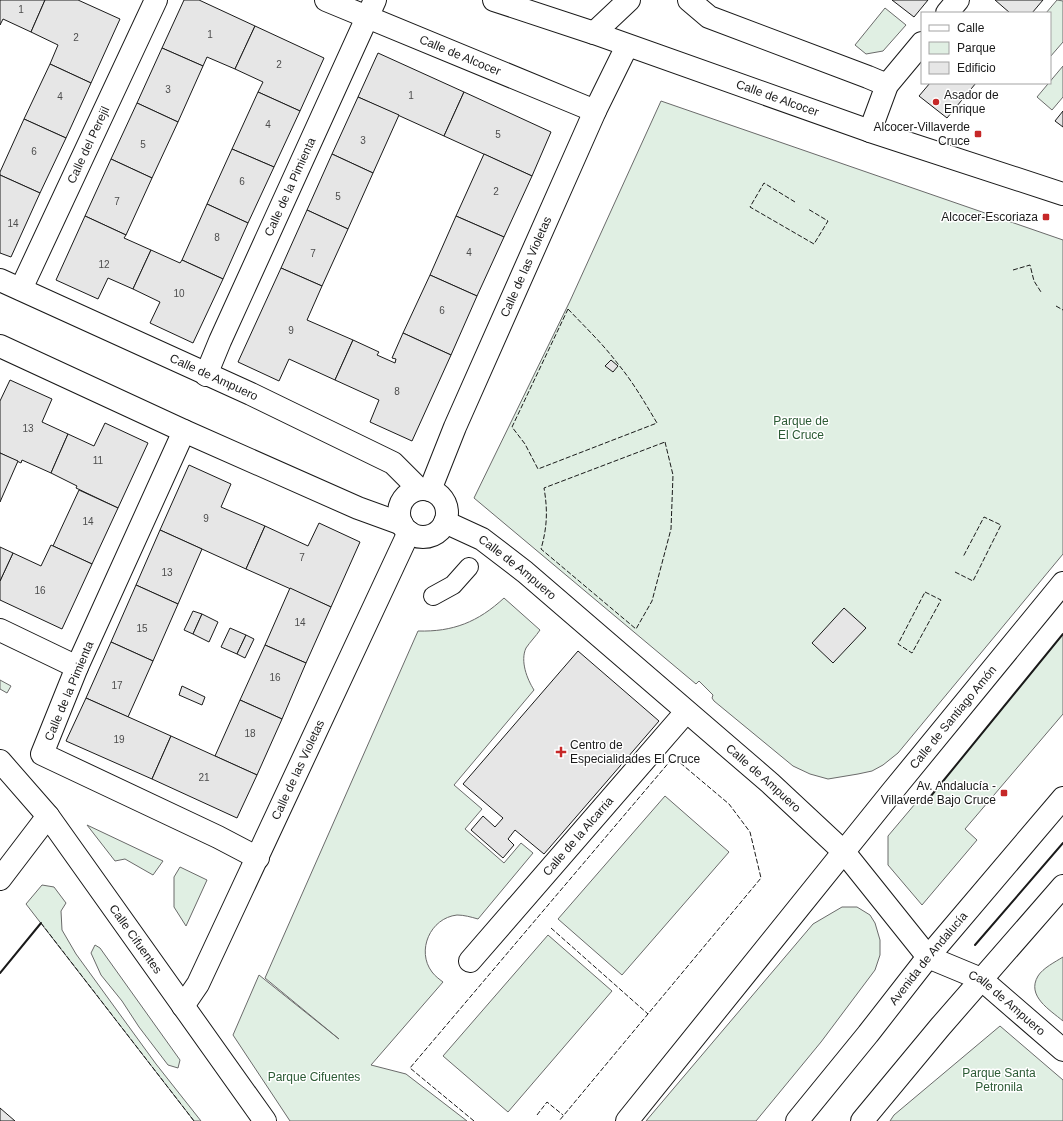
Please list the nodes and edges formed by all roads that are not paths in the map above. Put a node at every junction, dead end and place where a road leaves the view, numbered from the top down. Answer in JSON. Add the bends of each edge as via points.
{"nodes":[{"id":1,"x":156,"y":0,"type":"edge"},
{"id":2,"x":326,"y":0,"type":"edge"},
{"id":3,"x":494,"y":0,"type":"edge"},
{"id":4,"x":629,"y":0,"type":"edge"},
{"id":5,"x":689,"y":0,"type":"edge"},
{"id":6,"x":958,"y":0,"type":"edge"},
{"id":7,"x":371,"y":8,"type":"edge"},
{"id":8,"x":948,"y":12,"type":"edge"},
{"id":9,"x":594,"y":33,"type":"junction"},
{"id":10,"x":921,"y":44,"type":"edge"},
{"id":11,"x":628,"y":46,"type":"junction"},
{"id":12,"x":887,"y":85,"type":"junction"},
{"id":13,"x":595,"y":111,"type":"junction"},
{"id":14,"x":870,"y":131,"type":"junction"},
{"id":15,"x":1063,"y":194,"type":"edge"},
{"id":16,"x":0,"y":280,"type":"edge"},
{"id":17,"x":21,"y":289,"type":"junction"},
{"id":18,"x":0,"y":346,"type":"edge"},
{"id":19,"x":206,"y":375,"type":"junction"},
{"id":20,"x":184,"y":431,"type":"junction"},
{"id":21,"x":424,"y":489,"type":"junction"},
{"id":22,"x":445,"y":522,"type":"junction"},
{"id":23,"x":406,"y":528,"type":"junction"},
{"id":24,"x":469,"y":567,"type":"dead end"},
{"id":25,"x":1063,"y":583,"type":"edge"},
{"id":26,"x":433,"y":596,"type":"dead end"},
{"id":27,"x":0,"y":630,"type":"edge"},
{"id":28,"x":77,"y":667,"type":"junction"},
{"id":29,"x":686,"y":712,"type":"junction"},
{"id":30,"x":0,"y":761,"type":"edge"},
{"id":31,"x":1063,"y":798,"type":"edge"},
{"id":32,"x":48,"y":816,"type":"junction"},
{"id":33,"x":844,"y":852,"type":"junction"},
{"id":34,"x":258,"y":858,"type":"junction"},
{"id":35,"x":0,"y":879,"type":"edge"},
{"id":36,"x":1063,"y":886,"type":"edge"},
{"id":37,"x":928,"y":957,"type":"junction"},
{"id":38,"x":470,"y":961,"type":"dead end"},
{"id":39,"x":981,"y":979,"type":"junction"},
{"id":40,"x":183,"y":1006,"type":"junction"},
{"id":41,"x":1063,"y":1050,"type":"edge"},
{"id":42,"x":265,"y":1121,"type":"edge"},
{"id":43,"x":627,"y":1121,"type":"edge"},
{"id":44,"x":797,"y":1121,"type":"edge"},
{"id":45,"x":862,"y":1121,"type":"edge"}],
"edges":[{"from":1,"to":17,"type":"street","name":"Calle del Perejil"},
{"from":2,"to":7,"type":"street","name":"Calle de Alcocer"},
{"from":3,"to":9,"type":"street","name":"Calle de Alcocer"},
{"from":4,"to":9,"type":"street"},
{"from":5,"to":12,"type":"street","via":[[708,17]]},
{"from":6,"to":8,"type":"street"},
{"from":7,"to":13,"type":"street","name":"Calle de Alcocer"},
{"from":7,"to":19,"type":"street","name":"Calle de la Pimienta"},
{"from":9,"to":11,"type":"street","name":"Calle de Alcocer"},
{"from":10,"to":12,"type":"street"},
{"from":11,"to":13,"type":"street","name":"Calle de las Violetas"},
{"from":11,"to":14,"type":"street","name":"Calle de Alcocer"},
{"from":12,"to":14,"type":"street"},
{"from":13,"to":21,"type":"street","name":"Calle de las Violetas","via":[[455,428]]},
{"from":14,"to":15,"type":"street","name":"Calle de Alcocer"},
{"from":16,"to":17,"type":"street","name":"Calle de Ampuero"},
{"from":17,"to":19,"type":"street","name":"Calle de Ampuero"},
{"from":18,"to":20,"type":"street"},
{"from":19,"to":21,"type":"street","name":"Calle de Ampuero","via":[[393,463]]},
{"from":20,"to":23,"type":"street"},
{"from":20,"to":28,"type":"street","name":"Calle de la Pimienta"},
{"from":21,"to":22,"type":"street","via":[[437,493],[443,499],[447,514]]},
{"from":21,"to":23,"type":"street","via":[[412,491],[402,502],[400,516]]},
{"from":22,"to":23,"type":"street","via":[[442,528],[430,536],[416,535]]},
{"from":22,"to":29,"type":"street","name":"Calle de Ampuero","via":[[482,540],[525,572]]},
{"from":23,"to":34,"type":"street","name":"Calle de las Violetas"},
{"from":24,"to":26,"type":"street","via":[[453,585]]},
{"from":25,"to":33,"type":"street","name":"Calle de Santiago Amón"},
{"from":27,"to":28,"type":"street"},
{"from":28,"to":34,"type":"street","name":"Calle de la Pimienta","via":[[42,754]]},
{"from":29,"to":33,"type":"street","name":"Calle de Ampuero","via":[[770,783]]},
{"from":29,"to":38,"type":"street","name":"Calle de la Alcarria"},
{"from":30,"to":32,"type":"street","name":"Calle Cifuentes"},
{"from":31,"to":37,"type":"street","name":"Avenida de Andalucía"},
{"from":32,"to":35,"type":"street"},
{"from":32,"to":40,"type":"street","name":"Calle Cifuentes"},
{"from":33,"to":37,"type":"street","name":"Calle de Ampuero"},
{"from":33,"to":43,"type":"street","name":"Calle de Santiago Amón"},
{"from":34,"to":40,"type":"street","name":"Calle de las Violetas","via":[[198,984]]},
{"from":36,"to":39,"type":"street"},
{"from":37,"to":39,"type":"street","name":"Calle de Ampuero"},
{"from":37,"to":44,"type":"street","name":"Avenida de Andalucía"},
{"from":39,"to":41,"type":"street","name":"Calle de Ampuero"},
{"from":39,"to":45,"type":"street"},
{"from":40,"to":42,"type":"street","name":"Calle Cifuentes"}]}
